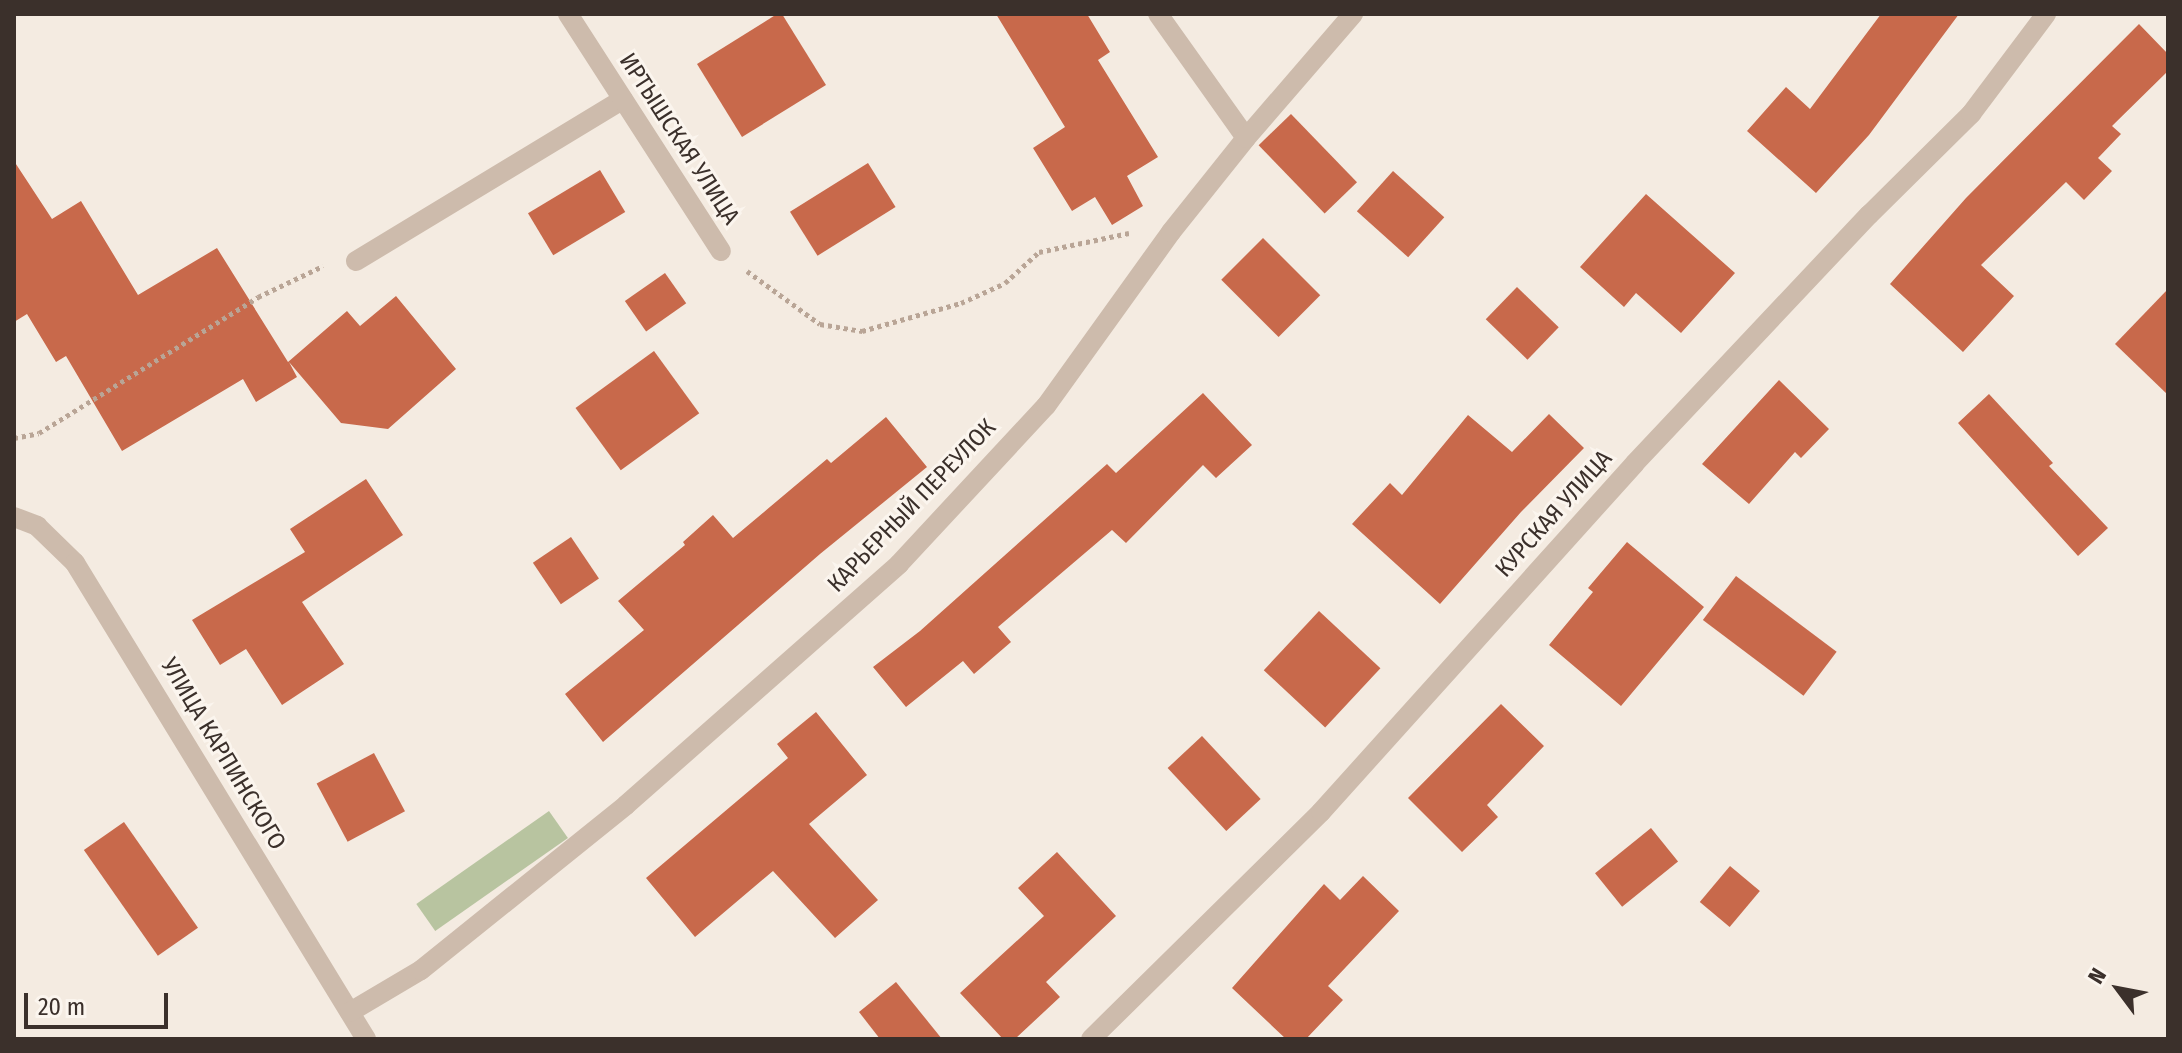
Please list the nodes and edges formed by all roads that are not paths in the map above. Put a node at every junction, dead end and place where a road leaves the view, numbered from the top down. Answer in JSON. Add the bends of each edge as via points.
{"nodes":[{"id":1,"x":568,"y":14,"type":"edge"},
{"id":2,"x":1158,"y":14,"type":"edge"},
{"id":3,"x":1353,"y":14,"type":"edge"},
{"id":4,"x":2046,"y":14,"type":"edge"},
{"id":5,"x":623,"y":99,"type":"junction"},
{"id":6,"x":1246,"y":138,"type":"junction"},
{"id":7,"x":721,"y":251,"type":"road end"},
{"id":8,"x":356,"y":261,"type":"road end"},
{"id":9,"x":14,"y":517,"type":"edge"},
{"id":10,"x":350,"y":1012,"type":"junction"},
{"id":11,"x":366,"y":1039,"type":"edge"},
{"id":12,"x":1091,"y":1039,"type":"edge"}],
"edges":[{"from":1,"to":5,"type":"street","name":"ИРТЫШСКАЯ УЛИЦА"},
{"from":2,"to":6,"type":"street"},
{"from":3,"to":6,"type":"street","name":"КАРЬЕРНЫЙ ПЕРЕУЛОК"},
{"from":4,"to":12,"type":"street","name":"КУРСКАЯ УЛИЦА","via":[[1971,114],[1646,451],[1321,812]]},
{"from":5,"to":7,"type":"street","name":"ИРТЫШСКАЯ УЛИЦА"},
{"from":5,"to":8,"type":"street"},
{"from":6,"to":10,"type":"street","name":"КАРЬЕРНЫЙ ПЕРЕУЛОК","via":[[1046,406],[899,564],[626,805],[421,970]]},
{"from":9,"to":10,"type":"street","name":"УЛИЦА КАРПИНСКОГО","via":[[37,526],[75,563]]},
{"from":10,"to":11,"type":"street","name":"УЛИЦА КАРПИНСКОГО"}]}
